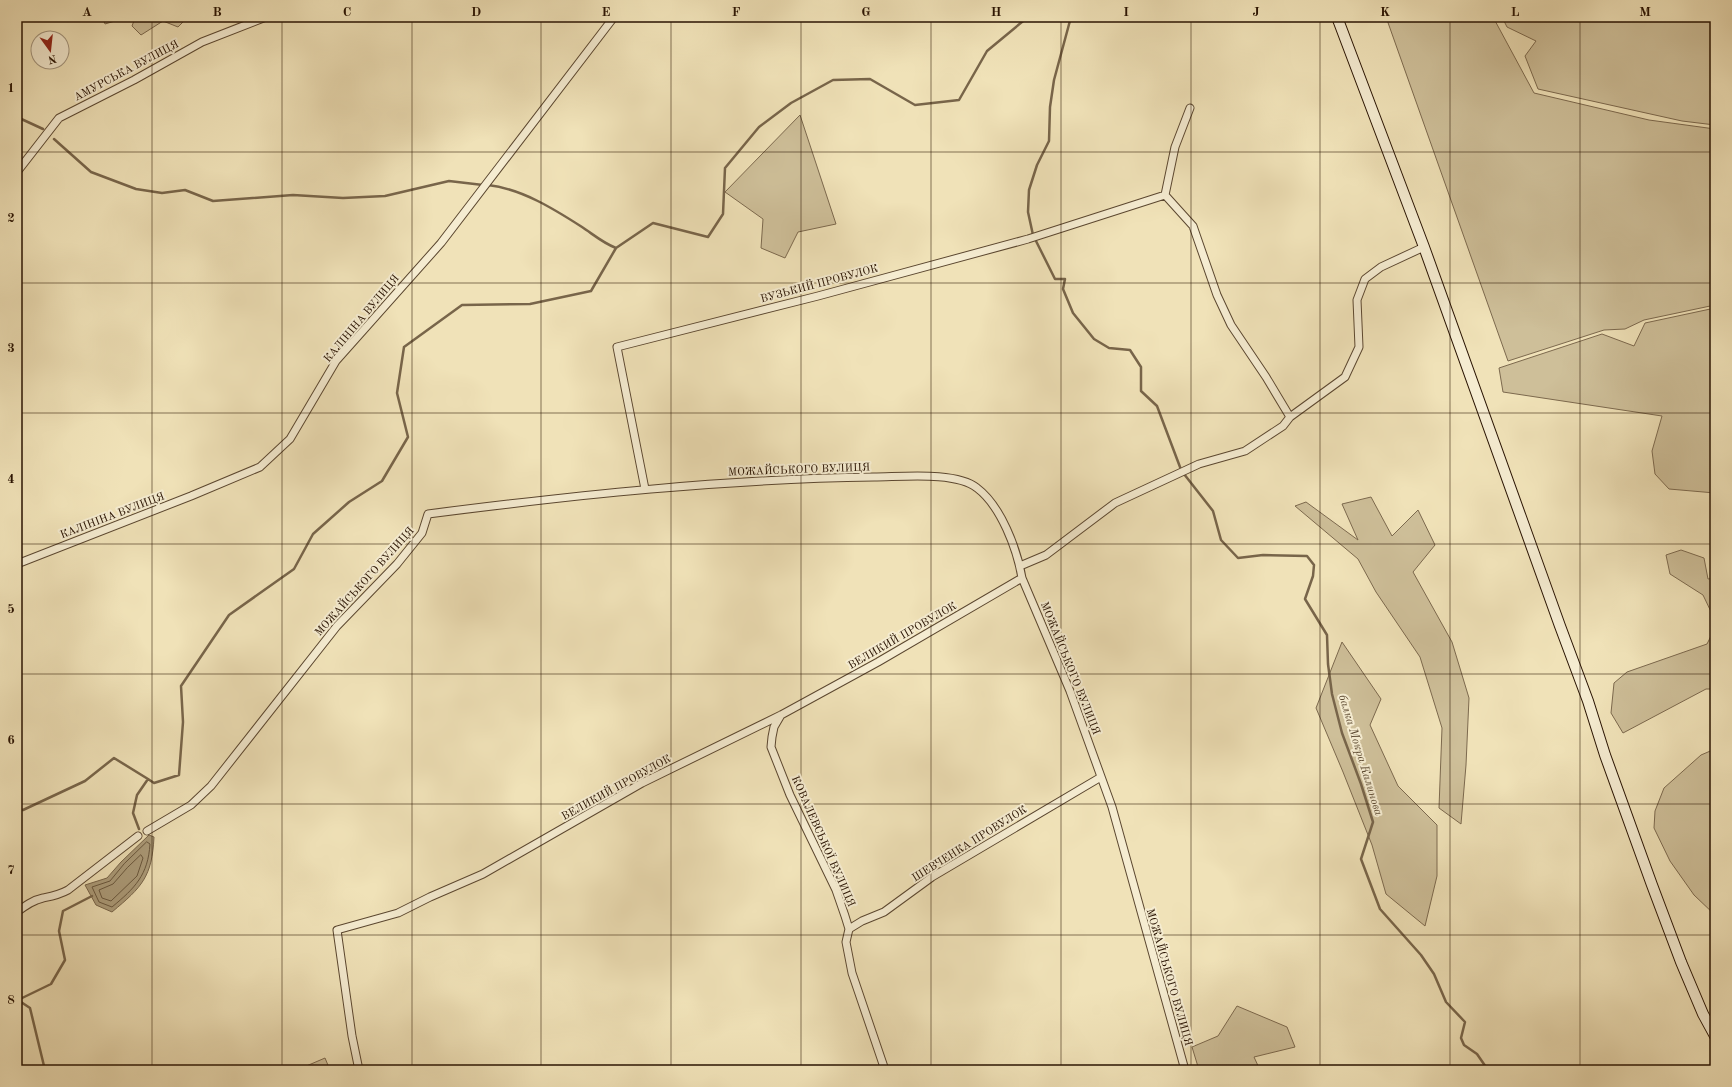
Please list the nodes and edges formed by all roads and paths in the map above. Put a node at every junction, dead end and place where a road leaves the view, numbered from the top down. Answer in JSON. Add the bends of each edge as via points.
{"nodes":[{"id":1,"x":266,"y":17,"type":"edge"},
{"id":2,"x":614,"y":17,"type":"edge"},
{"id":3,"x":1338,"y":17,"type":"edge"},
{"id":4,"x":1190,"y":108,"type":"dead end"},
{"id":5,"x":17,"y":172,"type":"edge"},
{"id":6,"x":1165,"y":195,"type":"junction"},
{"id":7,"x":1424,"y":247,"type":"junction"},
{"id":8,"x":1290,"y":418,"type":"junction"},
{"id":9,"x":645,"y":489,"type":"junction"},
{"id":10,"x":17,"y":564,"type":"edge"},
{"id":11,"x":1020,"y":566,"type":"junction"},
{"id":12,"x":1022,"y":578,"type":"junction"},
{"id":13,"x":781,"y":715,"type":"junction"},
{"id":14,"x":1101,"y":776,"type":"junction"},
{"id":15,"x":147,"y":830,"type":"dead end"},
{"id":16,"x":138,"y":836,"type":"dead end"},
{"id":17,"x":17,"y":912,"type":"edge"},
{"id":18,"x":850,"y":929,"type":"junction"},
{"id":19,"x":1715,"y":1036,"type":"edge"},
{"id":20,"x":358,"y":1070,"type":"edge"},
{"id":21,"x":885,"y":1070,"type":"edge"},
{"id":22,"x":1185,"y":1070,"type":"edge"}],
"edges":[{"from":1,"to":5,"type":"street","name":"АМУРСЬКА ВУЛИЦЯ","via":[[202,42],[59,118]]},
{"from":2,"to":10,"type":"street","name":"КАЛІНІНА ВУЛИЦЯ","via":[[441,243],[336,361],[290,439],[260,467]]},
{"from":3,"to":7,"type":"main road"},
{"from":4,"to":6,"type":"street","via":[[1175,147]]},
{"from":6,"to":8,"type":"street","via":[[1193,226],[1217,295],[1231,325]]},
{"from":6,"to":9,"type":"street","name":"ВУЗЬКИЙ ПРОВУЛОК","via":[[1028,239],[616,347]]},
{"from":7,"to":8,"type":"street","via":[[1381,267],[1365,279],[1357,300],[1359,347],[1345,377]]},
{"from":7,"to":19,"type":"main road","via":[[1650,878],[1681,962]]},
{"from":8,"to":11,"type":"street","via":[[1283,426],[1245,451],[1199,464],[1115,503],[1046,555]]},
{"from":9,"to":11,"type":"street","name":"МОЖАЙСЬКОГО ВУЛИЦЯ","via":[[802,478],[948,477],[976,487],[993,504],[1008,532]]},
{"from":9,"to":15,"type":"street","name":"МОЖАЙСЬКОГО ВУЛИЦЯ","via":[[428,514],[422,533],[397,564],[337,626],[211,786],[191,805]]},
{"from":11,"to":12,"type":"street","name":"МОЖАЙСЬКОГО ВУЛИЦЯ"},
{"from":12,"to":13,"type":"street","name":"ВЕЛИКИЙ ПРОВУЛОК"},
{"from":12,"to":14,"type":"street","name":"МОЖАЙСЬКОГО ВУЛИЦЯ","via":[[1070,690]]},
{"from":13,"to":18,"type":"street","name":"КОВАЛЕВСЬКОЇ ВУЛИЦЯ","via":[[772,737],[776,762],[836,890]]},
{"from":13,"to":20,"type":"street","name":"ВЕЛИКИЙ ПРОВУЛОК","via":[[642,783],[483,874],[398,913],[337,930]]},
{"from":14,"to":18,"type":"street","name":"ШЕВЧЕНКА ПРОВУЛОК","via":[[932,877],[884,912]]},
{"from":14,"to":22,"type":"street","name":"МОЖАЙСЬКОГО ВУЛИЦЯ","via":[[1112,807]]},
{"from":16,"to":17,"type":"street","via":[[68,890],[58,896],[42,898],[28,904]]},
{"from":18,"to":21,"type":"street","name":"КОВАЛЕВСЬКОЇ ВУЛИЦЯ","via":[[846,942],[852,973]]}]}
